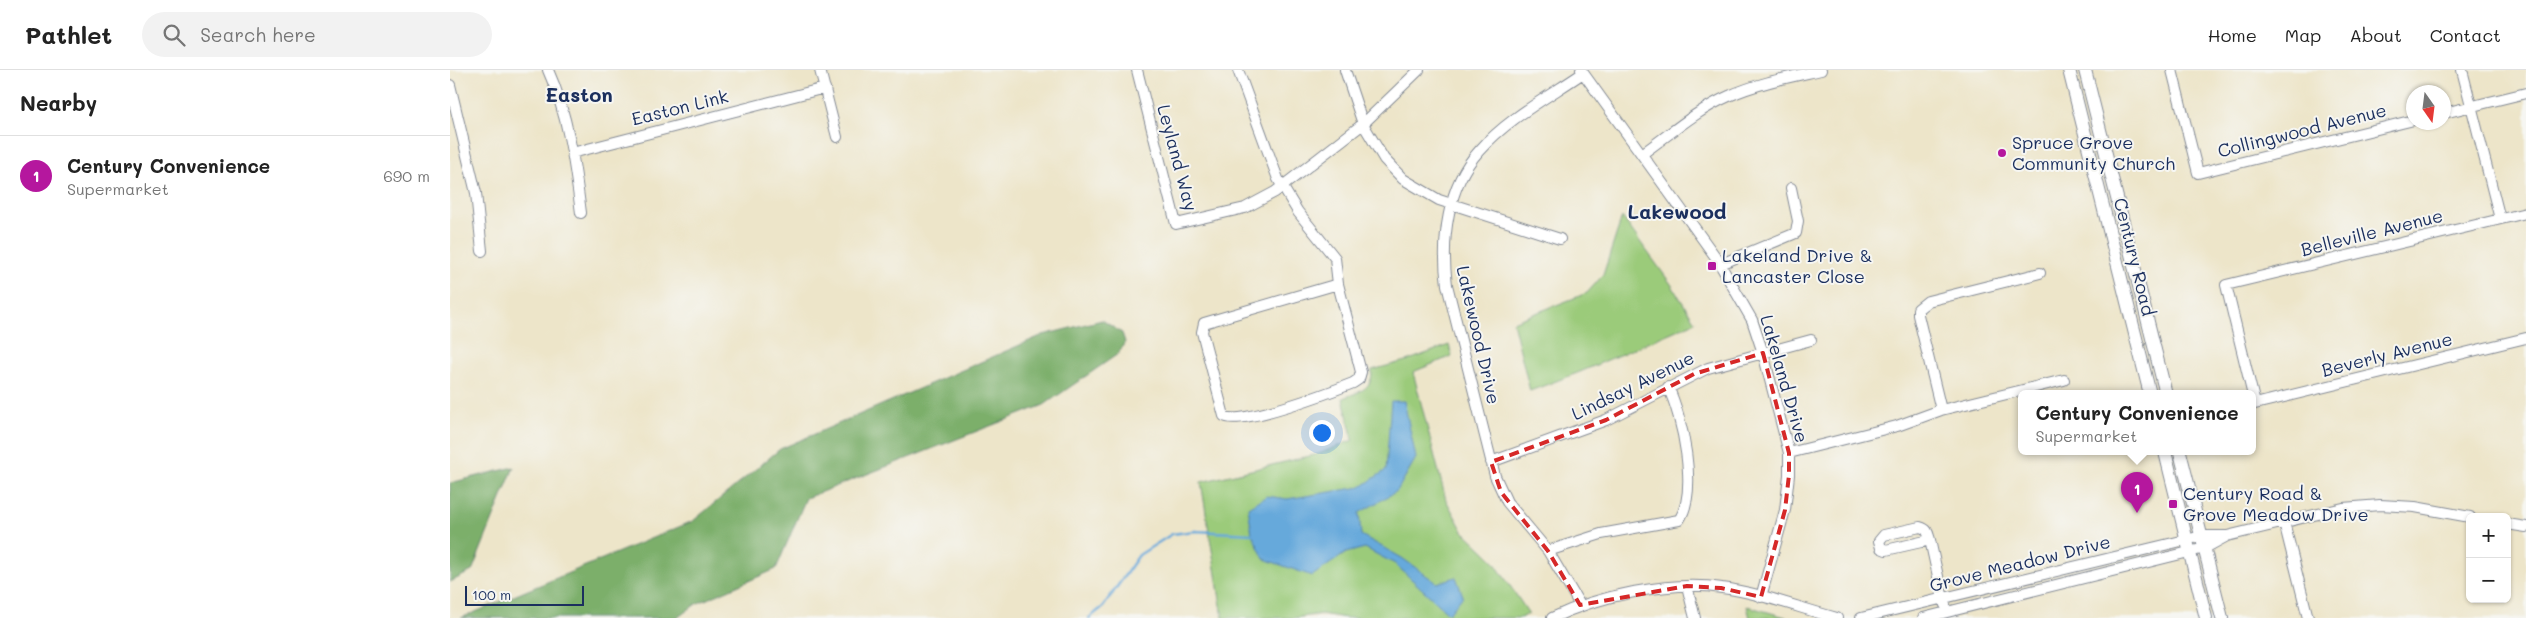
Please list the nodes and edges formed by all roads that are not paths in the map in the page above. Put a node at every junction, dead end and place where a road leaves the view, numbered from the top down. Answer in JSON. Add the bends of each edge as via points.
{"nodes":[{"id":1,"x":548,"y":70,"type":"edge"},
{"id":2,"x":556,"y":70,"type":"edge"},
{"id":3,"x":820,"y":70,"type":"edge"},
{"id":4,"x":1137,"y":70,"type":"edge"},
{"id":5,"x":1238,"y":70,"type":"edge"},
{"id":6,"x":1345,"y":70,"type":"edge"},
{"id":7,"x":1418,"y":70,"type":"edge"},
{"id":8,"x":1821,"y":70,"type":"edge"},
{"id":9,"x":2069,"y":70,"type":"edge"},
{"id":10,"x":2085,"y":70,"type":"edge"},
{"id":11,"x":2172,"y":70,"type":"edge"},
{"id":12,"x":2462,"y":70,"type":"edge"},
{"id":13,"x":1582,"y":71,"type":"edge"},
{"id":14,"x":450,"y":85,"type":"edge"},
{"id":15,"x":555,"y":87,"type":"junction"},
{"id":16,"x":825,"y":88,"type":"junction"},
{"id":17,"x":2526,"y":93,"type":"edge"},
{"id":18,"x":2472,"y":106,"type":"junction"},
{"id":19,"x":2451,"y":111,"type":"edge"},
{"id":20,"x":2406,"y":122,"type":"edge"},
{"id":21,"x":1363,"y":124,"type":"junction"},
{"id":22,"x":837,"y":137,"type":"dead end"},
{"id":23,"x":572,"y":153,"type":"junction"},
{"id":24,"x":1642,"y":154,"type":"junction"},
{"id":25,"x":1283,"y":187,"type":"junction"},
{"id":26,"x":1791,"y":188,"type":"dead end"},
{"id":27,"x":1452,"y":204,"type":"junction"},
{"id":28,"x":581,"y":213,"type":"dead end"},
{"id":29,"x":2526,"y":213,"type":"edge"},
{"id":30,"x":2500,"y":219,"type":"junction"},
{"id":31,"x":1560,"y":239,"type":"dead end"},
{"id":32,"x":482,"y":251,"type":"dead end"},
{"id":33,"x":1721,"y":264,"type":"junction"},
{"id":34,"x":2040,"y":273,"type":"dead end"},
{"id":35,"x":1338,"y":284,"type":"junction"},
{"id":36,"x":1811,"y":340,"type":"dead end"},
{"id":37,"x":2525,"y":342,"type":"edge"},
{"id":38,"x":1763,"y":353,"type":"junction"},
{"id":39,"x":2064,"y":380,"type":"dead end"},
{"id":40,"x":1668,"y":387,"type":"junction"},
{"id":41,"x":2023,"y":390,"type":"edge"},
{"id":42,"x":2149,"y":390,"type":"edge"},
{"id":43,"x":2165,"y":390,"type":"edge"},
{"id":44,"x":2252,"y":390,"type":"edge"},
{"id":45,"x":2018,"y":391,"type":"edge"},
{"id":46,"x":2256,"y":404,"type":"edge"},
{"id":47,"x":1941,"y":410,"type":"junction"},
{"id":48,"x":1789,"y":453,"type":"junction"},
{"id":49,"x":2166,"y":455,"type":"edge"},
{"id":50,"x":2181,"y":455,"type":"edge"},
{"id":51,"x":1491,"y":462,"type":"junction"},
{"id":52,"x":2466,"y":516,"type":"edge"},
{"id":53,"x":2284,"y":522,"type":"junction"},
{"id":54,"x":2511,"y":525,"type":"edge"},
{"id":55,"x":2526,"y":527,"type":"edge"},
{"id":56,"x":1930,"y":540,"type":"dead end"},
{"id":57,"x":2203,"y":542,"type":"junction"},
{"id":58,"x":2188,"y":546,"type":"junction"},
{"id":59,"x":1548,"y":551,"type":"junction"},
{"id":60,"x":1687,"y":586,"type":"junction"},
{"id":61,"x":1761,"y":597,"type":"junction"},
{"id":62,"x":1943,"y":599,"type":"junction"},
{"id":63,"x":1580,"y":605,"type":"junction"},
{"id":64,"x":1948,"y":615,"type":"edge"},
{"id":65,"x":1552,"y":618,"type":"edge"},
{"id":66,"x":1695,"y":618,"type":"edge"},
{"id":67,"x":1836,"y":618,"type":"edge"},
{"id":68,"x":1861,"y":618,"type":"edge"},
{"id":69,"x":1923,"y":618,"type":"edge"},
{"id":70,"x":2206,"y":618,"type":"edge"},
{"id":71,"x":2222,"y":618,"type":"edge"},
{"id":72,"x":2308,"y":618,"type":"edge"}],
"edges":[{"from":1,"to":15,"type":"street"},
{"from":2,"to":15,"type":"street"},
{"from":3,"to":16,"type":"street"},
{"from":4,"to":25,"type":"street","name":"Leyland Way","via":[[1176,224],[1245,208]]},
{"from":5,"to":25,"type":"street"},
{"from":6,"to":21,"type":"street"},
{"from":7,"to":21,"type":"street","name":"Leyland Way"},
{"from":8,"to":24,"type":"street","via":[[1757,85],[1726,97]]},
{"from":9,"to":42,"type":"main road","name":"Century Road"},
{"from":10,"to":43,"type":"main road","name":"Century Road"},
{"from":11,"to":20,"type":"street","name":"Collingwood Avenue","via":[[2198,173]]},
{"from":12,"to":18,"type":"street"},
{"from":13,"to":24,"type":"street","name":"Lakeland Drive"},
{"from":13,"to":27,"type":"street","name":"Lakewood Drive","via":[[1499,131],[1478,152],[1466,168]]},
{"from":14,"to":32,"type":"street","via":[[476,193]]},
{"from":15,"to":23,"type":"street"},
{"from":16,"to":22,"type":"street"},
{"from":16,"to":23,"type":"street","name":"Easton Link"},
{"from":17,"to":18,"type":"street"},
{"from":18,"to":19,"type":"street"},
{"from":18,"to":30,"type":"street"},
{"from":21,"to":25,"type":"street","name":"Leyland Way"},
{"from":21,"to":27,"type":"street","via":[[1384,159],[1403,179],[1420,191]]},
{"from":23,"to":28,"type":"street"},
{"from":24,"to":33,"type":"street","name":"Lakeland Drive"},
{"from":25,"to":35,"type":"street","via":[[1334,258]]},
{"from":26,"to":33,"type":"street","via":[[1798,221],[1796,234]]},
{"from":27,"to":31,"type":"street"},
{"from":27,"to":51,"type":"street","name":"Lakewood Drive","via":[[1444,241],[1447,285]]},
{"from":29,"to":30,"type":"street","name":"Belleville Avenue"},
{"from":30,"to":44,"type":"street","name":"Belleville Avenue","via":[[2226,285]]},
{"from":33,"to":38,"type":"street","name":"Lakeland Drive","via":[[1752,320]]},
{"from":34,"to":47,"type":"street","via":[[1928,301],[1918,309]]},
{"from":35,"to":35,"type":"street","via":[[1204,323],[1202,332],[1224,416],[1228,419],[1296,404],[1352,383],[1360,376]]},
{"from":36,"to":38,"type":"street","name":"Lindsay Avenue"},
{"from":37,"to":46,"type":"street","name":"Beverly Avenue"},
{"from":38,"to":40,"type":"street","name":"Lindsay Avenue","via":[[1708,368]]},
{"from":38,"to":48,"type":"street","name":"Lakeland Drive"},
{"from":39,"to":41,"type":"street"},
{"from":40,"to":51,"type":"street","name":"Lindsay Avenue","via":[[1606,420]]},
{"from":40,"to":59,"type":"street","via":[[1676,405],[1688,463],[1685,501],[1679,520],[1601,534]]},
{"from":45,"to":47,"type":"street"},
{"from":47,"to":48,"type":"street","via":[[1897,426]]},
{"from":48,"to":61,"type":"street","name":"Lakeland Drive","via":[[1786,501]]},
{"from":49,"to":58,"type":"main road"},
{"from":50,"to":57,"type":"main road"},
{"from":51,"to":59,"type":"street","name":"Lakewood Drive","via":[[1507,502]]},
{"from":52,"to":53,"type":"street","via":[[2415,507],[2380,505],[2343,508]]},
{"from":53,"to":57,"type":"street"},
{"from":53,"to":72,"type":"street"},
{"from":54,"to":55,"type":"street"},
{"from":56,"to":62,"type":"street"},
{"from":57,"to":58,"type":"street"},
{"from":57,"to":71,"type":"main road"},
{"from":58,"to":62,"type":"street","name":"Grove Meadow Drive"},
{"from":58,"to":64,"type":"street","name":"Grove Meadow Drive"},
{"from":58,"to":70,"type":"main road"},
{"from":59,"to":63,"type":"street","name":"Lakewood Drive"},
{"from":60,"to":61,"type":"street","via":[[1721,588]]},
{"from":60,"to":63,"type":"street"},
{"from":60,"to":66,"type":"street"},
{"from":61,"to":67,"type":"street"},
{"from":62,"to":64,"type":"street"},
{"from":62,"to":68,"type":"street","name":"Grove Meadow Drive"},
{"from":63,"to":65,"type":"street"},
{"from":64,"to":69,"type":"street","name":"Grove Meadow Drive"}]}
